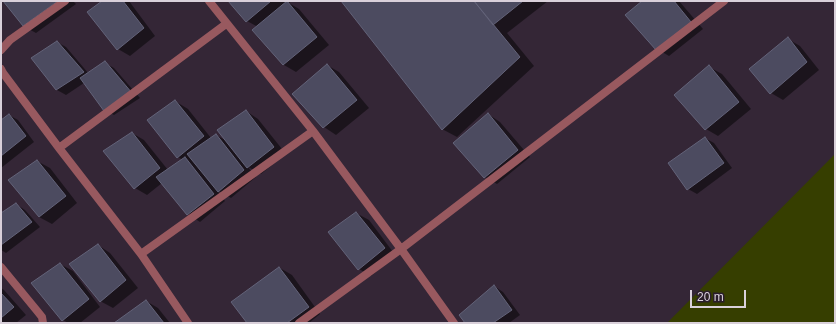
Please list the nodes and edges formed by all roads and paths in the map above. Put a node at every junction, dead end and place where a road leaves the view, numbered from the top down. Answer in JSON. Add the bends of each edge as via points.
{"nodes":[{"id":1,"x":65,"y":1,"type":"edge"},
{"id":2,"x":209,"y":1,"type":"edge"},
{"id":3,"x":724,"y":1,"type":"edge"},
{"id":4,"x":226,"y":24,"type":"junction"},
{"id":5,"x":1,"y":50,"type":"edge"},
{"id":6,"x":1,"y":69,"type":"edge"},
{"id":7,"x":313,"y":131,"type":"junction"},
{"id":8,"x":59,"y":148,"type":"junction"},
{"id":9,"x":401,"y":249,"type":"junction"},
{"id":10,"x":141,"y":254,"type":"junction"},
{"id":11,"x":1,"y":267,"type":"edge"},
{"id":12,"x":43,"y":323,"type":"edge"},
{"id":13,"x":188,"y":323,"type":"edge"},
{"id":14,"x":299,"y":323,"type":"edge"},
{"id":15,"x":454,"y":323,"type":"edge"}],
"edges":[{"from":1,"to":5,"type":"street","via":[[10,40]]},
{"from":2,"to":4,"type":"street"},
{"from":3,"to":9,"type":"street"},
{"from":4,"to":7,"type":"street"},
{"from":4,"to":8,"type":"street"},
{"from":6,"to":8,"type":"street"},
{"from":7,"to":9,"type":"street"},
{"from":7,"to":10,"type":"street"},
{"from":8,"to":10,"type":"street"},
{"from":9,"to":14,"type":"street"},
{"from":9,"to":15,"type":"street"},
{"from":10,"to":13,"type":"street"},
{"from":11,"to":12,"type":"street","via":[[42,317]]}]}
